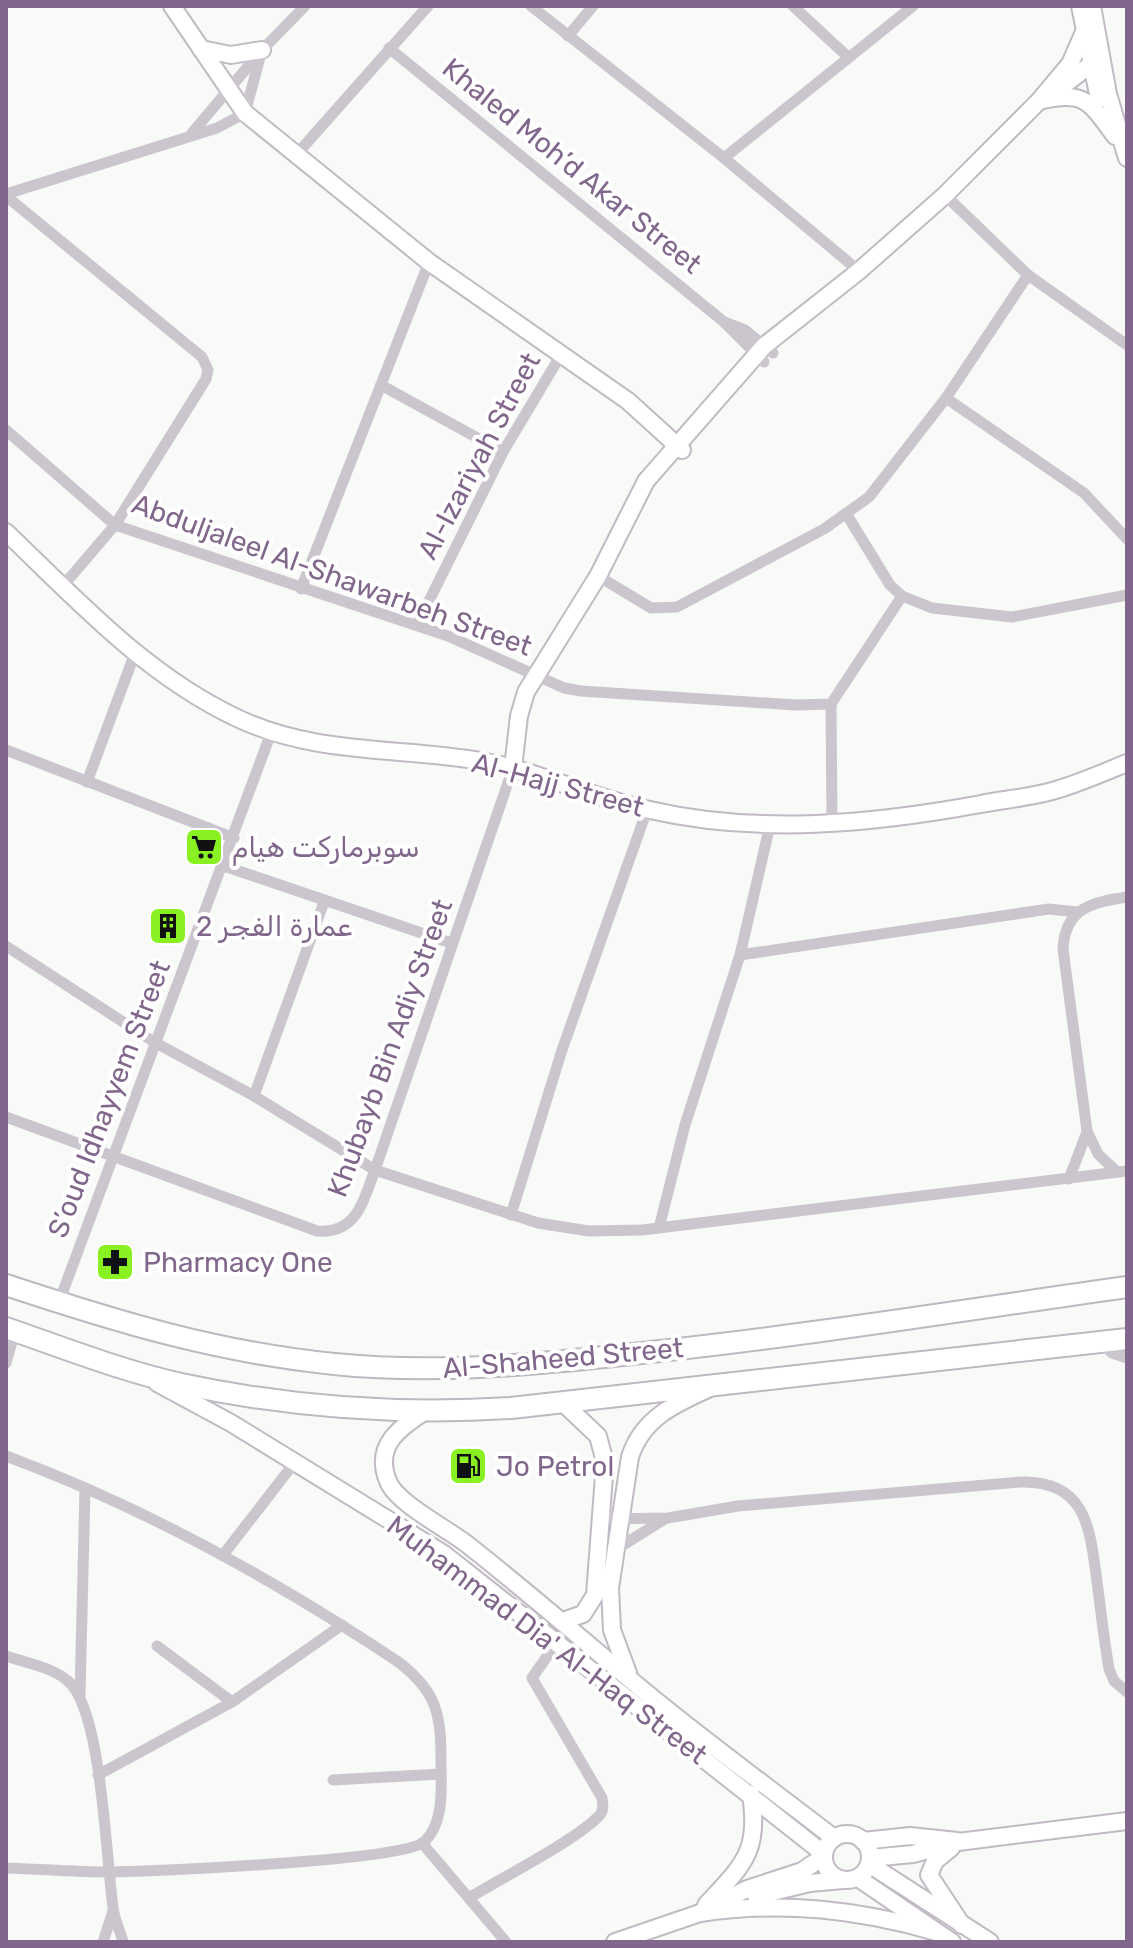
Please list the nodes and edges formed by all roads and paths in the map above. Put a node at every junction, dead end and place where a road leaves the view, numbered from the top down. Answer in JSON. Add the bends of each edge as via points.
{"nodes":[{"id":1,"x":172,"y":6,"type":"edge"},
{"id":2,"x":305,"y":6,"type":"edge"},
{"id":3,"x":428,"y":6,"type":"edge"},
{"id":4,"x":531,"y":6,"type":"edge"},
{"id":5,"x":593,"y":6,"type":"edge"},
{"id":6,"x":793,"y":6,"type":"edge"},
{"id":7,"x":913,"y":6,"type":"edge"},
{"id":8,"x":1080,"y":6,"type":"edge"},
{"id":9,"x":1092,"y":6,"type":"edge"},
{"id":10,"x":1084,"y":32,"type":"junction"},
{"id":11,"x":568,"y":36,"type":"junction"},
{"id":12,"x":1098,"y":44,"type":"junction"},
{"id":13,"x":389,"y":48,"type":"junction"},
{"id":14,"x":201,"y":49,"type":"junction"},
{"id":15,"x":262,"y":50,"type":"junction"},
{"id":16,"x":848,"y":57,"type":"junction"},
{"id":17,"x":1090,"y":65,"type":"junction"},
{"id":18,"x":229,"y":88,"type":"junction"},
{"id":19,"x":1039,"y":101,"type":"junction"},
{"id":20,"x":245,"y":113,"type":"junction"},
{"id":21,"x":189,"y":137,"type":"junction"},
{"id":22,"x":1124,"y":151,"type":"edge"},
{"id":23,"x":296,"y":155,"type":"junction"},
{"id":24,"x":724,"y":158,"type":"junction"},
{"id":25,"x":6,"y":195,"type":"edge"},
{"id":26,"x":945,"y":195,"type":"junction"},
{"id":27,"x":429,"y":262,"type":"junction"},
{"id":28,"x":859,"y":271,"type":"junction"},
{"id":29,"x":1028,"y":275,"type":"junction"},
{"id":30,"x":1127,"y":345,"type":"edge"},
{"id":31,"x":562,"y":353,"type":"junction"},
{"id":32,"x":764,"y":354,"type":"junction"},
{"id":33,"x":381,"y":385,"type":"junction"},
{"id":34,"x":946,"y":398,"type":"junction"},
{"id":35,"x":6,"y":430,"type":"edge"},
{"id":36,"x":683,"y":443,"type":"junction"},
{"id":37,"x":503,"y":452,"type":"junction"},
{"id":38,"x":847,"y":515,"type":"junction"},
{"id":39,"x":115,"y":525,"type":"junction"},
{"id":40,"x":6,"y":533,"type":"edge"},
{"id":41,"x":1127,"y":539,"type":"edge"},
{"id":42,"x":598,"y":576,"type":"junction"},
{"id":43,"x":62,"y":587,"type":"junction"},
{"id":44,"x":301,"y":589,"type":"junction"},
{"id":45,"x":1127,"y":595,"type":"edge"},
{"id":46,"x":902,"y":596,"type":"junction"},
{"id":47,"x":417,"y":625,"type":"junction"},
{"id":48,"x":135,"y":653,"type":"junction"},
{"id":49,"x":536,"y":674,"type":"junction"},
{"id":50,"x":831,"y":704,"type":"junction"},
{"id":51,"x":271,"y":733,"type":"junction"},
{"id":52,"x":6,"y":750,"type":"edge"},
{"id":53,"x":1127,"y":752,"type":"edge"},
{"id":54,"x":1127,"y":763,"type":"edge"},
{"id":55,"x":513,"y":768,"type":"junction"},
{"id":56,"x":87,"y":782,"type":"junction"},
{"id":57,"x":1034,"y":793,"type":"junction"},
{"id":58,"x":647,"y":810,"type":"junction"},
{"id":59,"x":832,"y":824,"type":"junction"},
{"id":60,"x":770,"y":825,"type":"junction"},
{"id":61,"x":234,"y":838,"type":"junction"},
{"id":62,"x":224,"y":866,"type":"junction"},
{"id":63,"x":1127,"y":897,"type":"edge"},
{"id":64,"x":324,"y":902,"type":"junction"},
{"id":65,"x":1077,"y":912,"type":"junction"},
{"id":66,"x":451,"y":943,"type":"junction"},
{"id":67,"x":6,"y":946,"type":"edge"},
{"id":68,"x":740,"y":955,"type":"junction"},
{"id":69,"x":154,"y":1042,"type":"junction"},
{"id":70,"x":254,"y":1096,"type":"junction"},
{"id":71,"x":6,"y":1117,"type":"edge"},
{"id":72,"x":1087,"y":1131,"type":"junction"},
{"id":73,"x":111,"y":1156,"type":"junction"},
{"id":74,"x":375,"y":1170,"type":"junction"},
{"id":75,"x":1122,"y":1172,"type":"edge"},
{"id":76,"x":1069,"y":1179,"type":"junction"},
{"id":77,"x":511,"y":1215,"type":"junction"},
{"id":78,"x":659,"y":1228,"type":"junction"},
{"id":79,"x":6,"y":1285,"type":"edge"},
{"id":80,"x":1127,"y":1287,"type":"edge"},
{"id":81,"x":59,"y":1302,"type":"junction"},
{"id":82,"x":11,"y":1329,"type":"edge"},
{"id":83,"x":1127,"y":1329,"type":"edge"},
{"id":84,"x":1127,"y":1339,"type":"edge"},
{"id":85,"x":1100,"y":1342,"type":"junction"},
{"id":86,"x":1127,"y":1358,"type":"edge"},
{"id":87,"x":6,"y":1363,"type":"edge"},
{"id":88,"x":135,"y":1371,"type":"junction"},
{"id":89,"x":721,"y":1384,"type":"junction"},
{"id":90,"x":562,"y":1402,"type":"junction"},
{"id":91,"x":427,"y":1410,"type":"junction"},
{"id":92,"x":6,"y":1456,"type":"edge"},
{"id":93,"x":295,"y":1462,"type":"junction"},
{"id":94,"x":85,"y":1489,"type":"junction"},
{"id":95,"x":668,"y":1518,"type":"junction"},
{"id":96,"x":601,"y":1519,"type":"junction"},
{"id":97,"x":620,"y":1519,"type":"junction"},
{"id":98,"x":457,"y":1537,"type":"junction"},
{"id":99,"x":615,"y":1550,"type":"junction"},
{"id":100,"x":444,"y":1554,"type":"junction"},
{"id":101,"x":223,"y":1555,"type":"junction"},
{"id":102,"x":563,"y":1621,"type":"junction"},
{"id":103,"x":342,"y":1625,"type":"junction"},
{"id":104,"x":557,"y":1642,"type":"junction"},
{"id":105,"x":157,"y":1646,"type":"dead end"},
{"id":106,"x":6,"y":1656,"type":"edge"},
{"id":107,"x":633,"y":1682,"type":"junction"},
{"id":108,"x":1127,"y":1692,"type":"edge"},
{"id":109,"x":80,"y":1695,"type":"junction"},
{"id":110,"x":232,"y":1702,"type":"junction"},
{"id":111,"x":441,"y":1774,"type":"junction"},
{"id":112,"x":98,"y":1775,"type":"junction"},
{"id":113,"x":333,"y":1780,"type":"dead end"},
{"id":114,"x":755,"y":1788,"type":"junction"},
{"id":115,"x":1127,"y":1821,"type":"edge"},
{"id":116,"x":834,"y":1838,"type":"junction"},
{"id":117,"x":863,"y":1841,"type":"junction"},
{"id":118,"x":958,"y":1842,"type":"junction"},
{"id":119,"x":422,"y":1843,"type":"junction"},
{"id":120,"x":824,"y":1856,"type":"junction"},
{"id":121,"x":870,"y":1861,"type":"junction"},
{"id":122,"x":6,"y":1868,"type":"edge"},
{"id":123,"x":109,"y":1872,"type":"junction"},
{"id":124,"x":851,"y":1879,"type":"junction"},
{"id":125,"x":469,"y":1898,"type":"junction"},
{"id":126,"x":727,"y":1900,"type":"junction"},
{"id":127,"x":113,"y":1911,"type":"junction"},
{"id":128,"x":700,"y":1913,"type":"junction"},
{"id":129,"x":963,"y":1926,"type":"junction"},
{"id":130,"x":936,"y":1932,"type":"junction"},
{"id":131,"x":103,"y":1942,"type":"edge"},
{"id":132,"x":123,"y":1942,"type":"edge"},
{"id":133,"x":506,"y":1942,"type":"edge"},
{"id":134,"x":615,"y":1942,"type":"edge"},
{"id":135,"x":952,"y":1942,"type":"edge"},
{"id":136,"x":990,"y":1942,"type":"edge"}],
"edges":[{"from":1,"to":14,"type":"street"},
{"from":2,"to":15,"type":"street"},
{"from":3,"to":13,"type":"street"},
{"from":4,"to":11,"type":"street"},
{"from":5,"to":11,"type":"street"},
{"from":6,"to":16,"type":"street"},
{"from":7,"to":16,"type":"street"},
{"from":8,"to":10,"type":"street"},
{"from":9,"to":12,"type":"street"},
{"from":10,"to":17,"type":"street"},
{"from":10,"to":19,"type":"street","via":[[1070,64]]},
{"from":11,"to":24,"type":"street"},
{"from":12,"to":17,"type":"street"},
{"from":12,"to":22,"type":"street"},
{"from":13,"to":23,"type":"street"},
{"from":13,"to":32,"type":"street","name":"Khaled Moh’d Akar Street","via":[[724,322],[745,330]]},
{"from":14,"to":15,"type":"street","via":[[231,55]]},
{"from":14,"to":18,"type":"street"},
{"from":15,"to":18,"type":"street"},
{"from":15,"to":20,"type":"street"},
{"from":16,"to":24,"type":"street"},
{"from":17,"to":19,"type":"street"},
{"from":17,"to":22,"type":"street"},
{"from":18,"to":20,"type":"street"},
{"from":18,"to":21,"type":"street"},
{"from":19,"to":22,"type":"street","via":[[1067,95],[1090,103]]},
{"from":19,"to":26,"type":"street"},
{"from":20,"to":21,"type":"street"},
{"from":20,"to":23,"type":"street"},
{"from":21,"to":25,"type":"street"},
{"from":23,"to":27,"type":"street"},
{"from":24,"to":28,"type":"street"},
{"from":25,"to":39,"type":"street","via":[[202,357],[208,370]]},
{"from":26,"to":28,"type":"street"},
{"from":26,"to":29,"type":"street"},
{"from":27,"to":31,"type":"street"},
{"from":27,"to":33,"type":"street"},
{"from":28,"to":32,"type":"street"},
{"from":29,"to":30,"type":"street"},
{"from":29,"to":34,"type":"street"},
{"from":31,"to":36,"type":"street"},
{"from":31,"to":37,"type":"street","name":"Al-Izariyah Street"},
{"from":32,"to":36,"type":"street"},
{"from":33,"to":37,"type":"street"},
{"from":33,"to":44,"type":"street"},
{"from":34,"to":38,"type":"street","via":[[887,476]]},
{"from":34,"to":41,"type":"street","via":[[1084,493]]},
{"from":35,"to":39,"type":"street","name":"Abduljaleel Al-Shawarbeh Street"},
{"from":36,"to":42,"type":"street","via":[[651,492],[638,500]]},
{"from":37,"to":47,"type":"street","name":"Al-Izariyah Street"},
{"from":38,"to":42,"type":"street","via":[[677,607],[651,608]]},
{"from":38,"to":46,"type":"street"},
{"from":39,"to":43,"type":"street"},
{"from":39,"to":44,"type":"street","name":"Abduljaleel Al-Shawarbeh Street"},
{"from":40,"to":43,"type":"street","name":"Al-Hajj Street"},
{"from":42,"to":49,"type":"street"},
{"from":43,"to":48,"type":"street","name":"Al-Hajj Street"},
{"from":44,"to":47,"type":"street","name":"Abduljaleel Al-Shawarbeh Street"},
{"from":45,"to":46,"type":"street","via":[[1012,617],[932,608]]},
{"from":46,"to":50,"type":"street"},
{"from":47,"to":49,"type":"street","name":"Abduljaleel Al-Shawarbeh Street"},
{"from":48,"to":51,"type":"street","name":"Al-Hajj Street","via":[[204,701]]},
{"from":48,"to":56,"type":"street"},
{"from":49,"to":50,"type":"street","name":"Abduljaleel Al-Shawarbeh Street","via":[[581,691]]},
{"from":49,"to":55,"type":"street","via":[[519,716]]},
{"from":50,"to":59,"type":"street"},
{"from":51,"to":55,"type":"street","name":"Al-Hajj Street","via":[[352,749],[431,754]]},
{"from":51,"to":61,"type":"street","name":"S’oud Idhayyem Street"},
{"from":52,"to":56,"type":"street"},
{"from":53,"to":57,"type":"street","name":"Al-Hajj Street"},
{"from":54,"to":57,"type":"street","name":"Al-Hajj Street"},
{"from":55,"to":58,"type":"street","name":"Al-Hajj Street"},
{"from":55,"to":66,"type":"street","name":"Khubayb Bin Adiy Street"},
{"from":56,"to":61,"type":"street"},
{"from":57,"to":59,"type":"street","name":"Al-Hajj Street"},
{"from":58,"to":60,"type":"street","name":"Al-Hajj Street"},
{"from":58,"to":77,"type":"street","via":[[562,1050]]},
{"from":59,"to":60,"type":"street","name":"Al-Hajj Street"},
{"from":60,"to":68,"type":"street"},
{"from":61,"to":62,"type":"street","name":"S’oud Idhayyem Street"},
{"from":62,"to":64,"type":"street"},
{"from":62,"to":69,"type":"street","name":"S’oud Idhayyem Street"},
{"from":63,"to":65,"type":"street","via":[[1095,901]]},
{"from":64,"to":66,"type":"street"},
{"from":64,"to":70,"type":"street"},
{"from":65,"to":68,"type":"street","via":[[1049,909]]},
{"from":65,"to":72,"type":"street","via":[[1068,923],[1063,949]]},
{"from":66,"to":74,"type":"street","name":"Khubayb Bin Adiy Street"},
{"from":67,"to":69,"type":"street"},
{"from":68,"to":78,"type":"street","via":[[685,1125]]},
{"from":69,"to":70,"type":"street"},
{"from":69,"to":73,"type":"street","name":"S’oud Idhayyem Street"},
{"from":70,"to":74,"type":"street"},
{"from":71,"to":73,"type":"street","name":"Khubayb Bin Adiy Street"},
{"from":72,"to":75,"type":"street","via":[[1098,1154]]},
{"from":72,"to":76,"type":"street"},
{"from":73,"to":74,"type":"street","name":"Khubayb Bin Adiy Street","via":[[329,1232],[351,1223]]},
{"from":73,"to":81,"type":"street","name":"S’oud Idhayyem Street"},
{"from":74,"to":77,"type":"street"},
{"from":75,"to":76,"type":"street"},
{"from":76,"to":78,"type":"street"},
{"from":77,"to":78,"type":"street","via":[[589,1231]]},
{"from":79,"to":81,"type":"highway","name":"Al-Shaheed Street"},
{"from":80,"to":81,"type":"highway","name":"Al-Shaheed Street","via":[[757,1340],[480,1368],[336,1364],[262,1355],[160,1335]]},
{"from":82,"to":87,"type":"street"},
{"from":82,"to":88,"type":"highway","name":"Al-Shaheed Street"},
{"from":83,"to":85,"type":"highway","name":"Al-Shaheed Street","via":[[1111,1332]]},
{"from":84,"to":85,"type":"highway","name":"Al-Shaheed Street"},
{"from":85,"to":86,"type":"street"},
{"from":85,"to":89,"type":"highway","name":"Al-Shaheed Street"},
{"from":88,"to":91,"type":"highway","name":"Al-Shaheed Street","via":[[325,1406]]},
{"from":88,"to":93,"type":"street","name":"Muhammad Dia' Al-Haq Street"},
{"from":89,"to":90,"type":"highway","name":"Al-Shaheed Street"},
{"from":89,"to":97,"type":"street","via":[[666,1409],[642,1431],[626,1470]]},
{"from":90,"to":91,"type":"highway","name":"Al-Shaheed Street"},
{"from":90,"to":96,"type":"street","via":[[589,1424],[603,1449]]},
{"from":91,"to":98,"type":"street","name":"Muhammad Dia' Al-Haq Street","via":[[389,1440],[387,1480],[393,1492]]},
{"from":92,"to":94,"type":"street"},
{"from":93,"to":100,"type":"street","name":"Muhammad Dia' Al-Haq Street"},
{"from":93,"to":101,"type":"street"},
{"from":94,"to":101,"type":"street"},
{"from":94,"to":109,"type":"street"},
{"from":95,"to":97,"type":"street"},
{"from":95,"to":99,"type":"street"},
{"from":95,"to":108,"type":"street","via":[[738,1506],[1020,1482],[1050,1485],[1076,1502],[1090,1528],[1109,1669]]},
{"from":96,"to":97,"type":"street"},
{"from":96,"to":102,"type":"street","via":[[595,1595],[583,1614]]},
{"from":97,"to":99,"type":"street"},
{"from":98,"to":100,"type":"street"},
{"from":98,"to":102,"type":"street","name":"Muhammad Dia' Al-Haq Street"},
{"from":99,"to":107,"type":"street","via":[[612,1630]]},
{"from":100,"to":104,"type":"street","name":"Muhammad Dia' Al-Haq Street"},
{"from":101,"to":103,"type":"street"},
{"from":102,"to":107,"type":"street","name":"Muhammad Dia' Al-Haq Street"},
{"from":103,"to":110,"type":"street"},
{"from":103,"to":111,"type":"street","via":[[414,1673],[430,1694],[440,1715]]},
{"from":104,"to":114,"type":"street","name":"Muhammad Dia' Al-Haq Street"},
{"from":104,"to":125,"type":"street","via":[[532,1678],[602,1798],[601,1814]]},
{"from":105,"to":110,"type":"street"},
{"from":106,"to":109,"type":"street","via":[[52,1672]]},
{"from":107,"to":114,"type":"street","name":"Muhammad Dia' Al-Haq Street"},
{"from":109,"to":112,"type":"street"},
{"from":110,"to":112,"type":"street"},
{"from":111,"to":113,"type":"street"},
{"from":111,"to":119,"type":"street","via":[[435,1828]]},
{"from":112,"to":123,"type":"street"},
{"from":114,"to":116,"type":"street","name":"Muhammad Dia' Al-Haq Street"},
{"from":114,"to":120,"type":"street","name":"Muhammad Dia' Al-Haq Street"},
{"from":114,"to":128,"type":"street","via":[[749,1851]]},
{"from":115,"to":118,"type":"street"},
{"from":116,"to":117,"type":"street","via":[[852,1835]]},
{"from":116,"to":120,"type":"street"},
{"from":117,"to":118,"type":"street","via":[[910,1836]]},
{"from":117,"to":121,"type":"street"},
{"from":118,"to":121,"type":"street"},
{"from":118,"to":129,"type":"street","via":[[935,1861],[929,1875]]},
{"from":119,"to":123,"type":"street","via":[[370,1856]]},
{"from":119,"to":125,"type":"street"},
{"from":120,"to":124,"type":"street","via":[[832,1875]]},
{"from":120,"to":126,"type":"street","via":[[802,1871]]},
{"from":121,"to":124,"type":"street"},
{"from":121,"to":129,"type":"street"},
{"from":122,"to":123,"type":"street"},
{"from":123,"to":127,"type":"street"},
{"from":124,"to":126,"type":"street"},
{"from":124,"to":130,"type":"street"},
{"from":125,"to":133,"type":"street"},
{"from":126,"to":128,"type":"street"},
{"from":127,"to":131,"type":"street"},
{"from":127,"to":132,"type":"street"},
{"from":128,"to":130,"type":"street","via":[[742,1906],[821,1908]]},
{"from":128,"to":134,"type":"street"},
{"from":129,"to":136,"type":"street"},
{"from":130,"to":135,"type":"street"}]}
